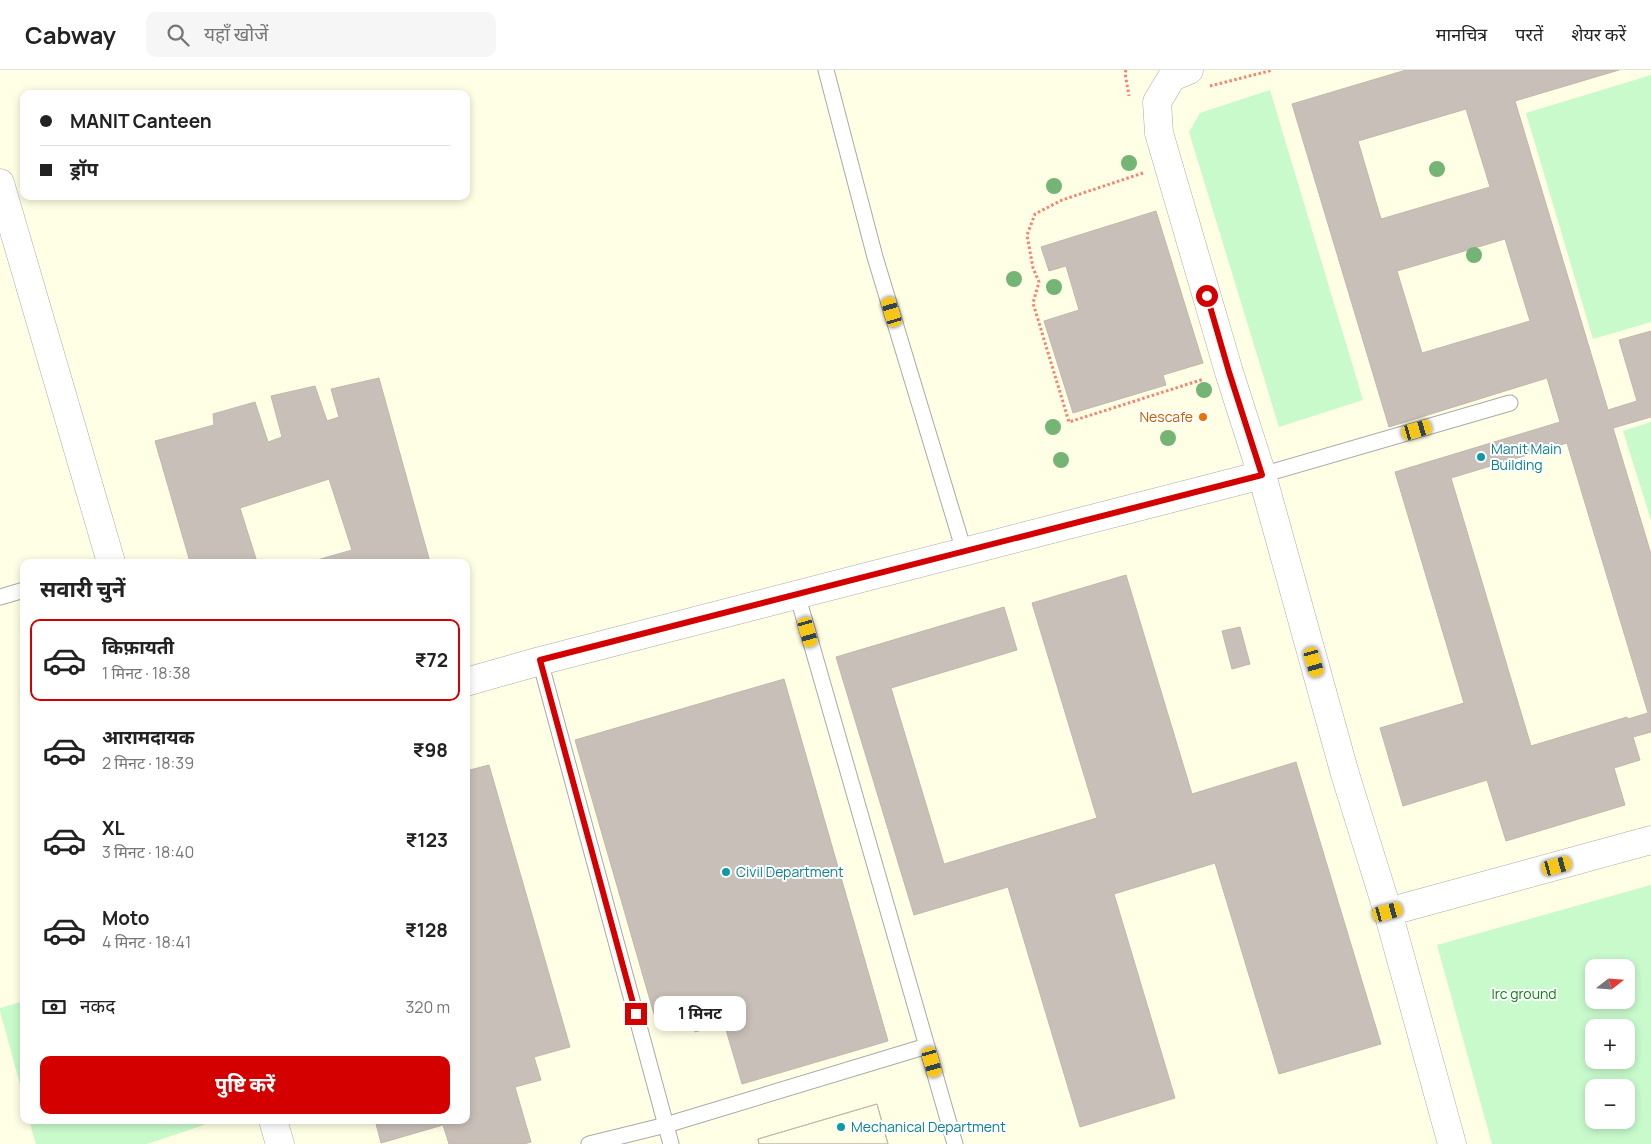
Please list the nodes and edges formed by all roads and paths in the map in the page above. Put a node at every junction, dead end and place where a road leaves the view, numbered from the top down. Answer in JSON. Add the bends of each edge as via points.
{"nodes":[{"id":1,"x":826,"y":70,"type":"edge"},
{"id":2,"x":1273,"y":70,"type":"edge"},
{"id":3,"x":1196,"y":79,"type":"edge"},
{"id":4,"x":1168,"y":165,"type":"junction"},
{"id":5,"x":0,"y":183,"type":"edge"},
{"id":6,"x":1229,"y":372,"type":"junction"},
{"id":7,"x":1510,"y":403,"type":"dead end"},
{"id":8,"x":1262,"y":475,"type":"junction"},
{"id":9,"x":964,"y":551,"type":"junction"},
{"id":10,"x":110,"y":559,"type":"edge"},
{"id":11,"x":20,"y":591,"type":"edge"},
{"id":12,"x":797,"y":594,"type":"junction"},
{"id":13,"x":0,"y":597,"type":"edge"},
{"id":14,"x":540,"y":660,"type":"junction"},
{"id":15,"x":470,"y":681,"type":"edge"},
{"id":16,"x":1651,"y":840,"type":"edge"},
{"id":17,"x":1388,"y":912,"type":"junction"},
{"id":18,"x":927,"y":1046,"type":"junction"},
{"id":19,"x":274,"y":1124,"type":"edge"},
{"id":20,"x":666,"y":1125,"type":"junction"},
{"id":21,"x":280,"y":1144,"type":"edge"},
{"id":22,"x":588,"y":1144,"type":"edge"},
{"id":23,"x":672,"y":1144,"type":"edge"},
{"id":24,"x":955,"y":1144,"type":"edge"},
{"id":25,"x":1452,"y":1144,"type":"edge"}],
"edges":[{"from":1,"to":9,"type":"lane","via":[[875,257]]},
{"from":2,"to":3,"type":"path"},
{"from":3,"to":4,"type":"street","via":[[1172,77],[1157,102],[1159,133]]},
{"from":4,"to":6,"type":"street"},
{"from":4,"to":6,"type":"path","via":[[1062,200],[1035,214],[1027,235],[1039,282],[1032,303],[1069,422]]},
{"from":5,"to":10,"type":"street"},
{"from":6,"to":8,"type":"street"},
{"from":7,"to":8,"type":"lane"},
{"from":8,"to":9,"type":"street"},
{"from":8,"to":17,"type":"street","via":[[1345,774]]},
{"from":9,"to":12,"type":"street"},
{"from":11,"to":13,"type":"lane"},
{"from":12,"to":14,"type":"street"},
{"from":12,"to":18,"type":"lane"},
{"from":14,"to":15,"type":"street"},
{"from":14,"to":20,"type":"lane"},
{"from":16,"to":17,"type":"street"},
{"from":17,"to":25,"type":"street"},
{"from":18,"to":20,"type":"lane"},
{"from":18,"to":24,"type":"lane"},
{"from":19,"to":21,"type":"street"},
{"from":20,"to":22,"type":"lane"},
{"from":20,"to":23,"type":"lane"}]}
